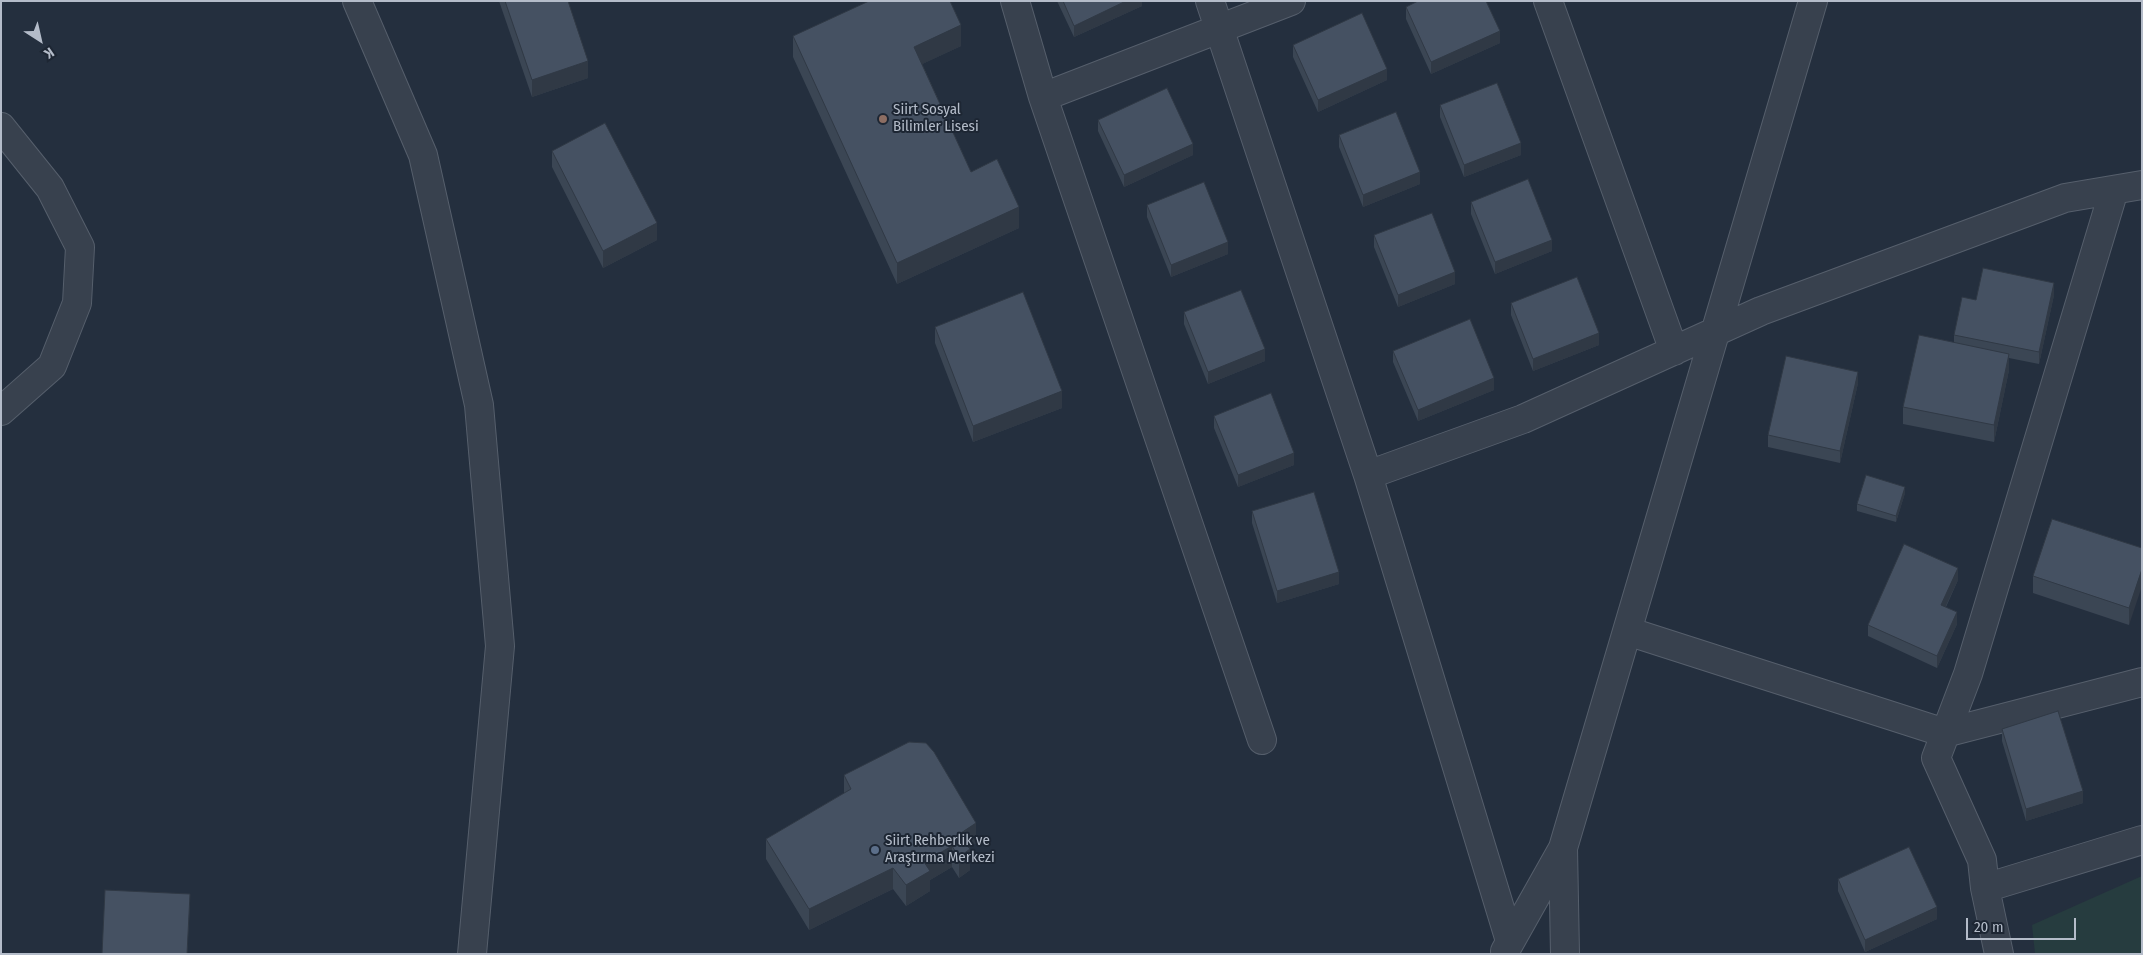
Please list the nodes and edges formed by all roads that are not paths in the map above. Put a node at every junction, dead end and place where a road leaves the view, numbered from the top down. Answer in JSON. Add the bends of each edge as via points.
{"nodes":[{"id":1,"x":357,"y":1,"type":"edge"},
{"id":2,"x":1015,"y":1,"type":"edge"},
{"id":3,"x":1210,"y":1,"type":"edge"},
{"id":4,"x":1291,"y":1,"type":"edge"},
{"id":5,"x":1548,"y":1,"type":"edge"},
{"id":6,"x":1813,"y":1,"type":"edge"},
{"id":7,"x":1220,"y":28,"type":"junction"},
{"id":8,"x":1043,"y":97,"type":"junction"},
{"id":9,"x":1,"y":127,"type":"edge"},
{"id":10,"x":2142,"y":185,"type":"edge"},
{"id":11,"x":2114,"y":190,"type":"junction"},
{"id":12,"x":1715,"y":333,"type":"junction"},
{"id":13,"x":1674,"y":351,"type":"junction"},
{"id":14,"x":1,"y":411,"type":"edge"},
{"id":15,"x":1368,"y":475,"type":"junction"},
{"id":16,"x":1627,"y":631,"type":"junction"},
{"id":17,"x":2142,"y":682,"type":"edge"},
{"id":18,"x":1945,"y":733,"type":"junction"},
{"id":19,"x":1262,"y":740,"type":"dead end"},
{"id":20,"x":2142,"y":840,"type":"edge"},
{"id":21,"x":1563,"y":848,"type":"junction"},
{"id":22,"x":1985,"y":888,"type":"junction"},
{"id":23,"x":1507,"y":947,"type":"edge"},
{"id":24,"x":472,"y":954,"type":"edge"},
{"id":25,"x":1565,"y":954,"type":"edge"},
{"id":26,"x":1999,"y":954,"type":"edge"}],
"edges":[{"from":1,"to":24,"type":"street","via":[[423,155],[479,405],[500,646]]},
{"from":2,"to":8,"type":"street"},
{"from":3,"to":7,"type":"street"},
{"from":4,"to":7,"type":"street"},
{"from":5,"to":13,"type":"street"},
{"from":6,"to":12,"type":"street"},
{"from":7,"to":8,"type":"street"},
{"from":7,"to":15,"type":"street"},
{"from":8,"to":19,"type":"street"},
{"from":9,"to":14,"type":"street","via":[[50,188],[80,247],[77,303],[52,366]]},
{"from":10,"to":11,"type":"street"},
{"from":11,"to":12,"type":"street","via":[[2065,198],[1761,311]]},
{"from":11,"to":18,"type":"street","via":[[1968,674]]},
{"from":12,"to":13,"type":"street"},
{"from":12,"to":16,"type":"street"},
{"from":13,"to":15,"type":"street","via":[[1523,419]]},
{"from":15,"to":23,"type":"street"},
{"from":16,"to":18,"type":"street"},
{"from":16,"to":21,"type":"street"},
{"from":17,"to":18,"type":"street"},
{"from":18,"to":22,"type":"street","via":[[1936,758],[1982,860]]},
{"from":20,"to":22,"type":"street"},
{"from":21,"to":23,"type":"street"},
{"from":21,"to":25,"type":"street"},
{"from":22,"to":26,"type":"street"}]}
